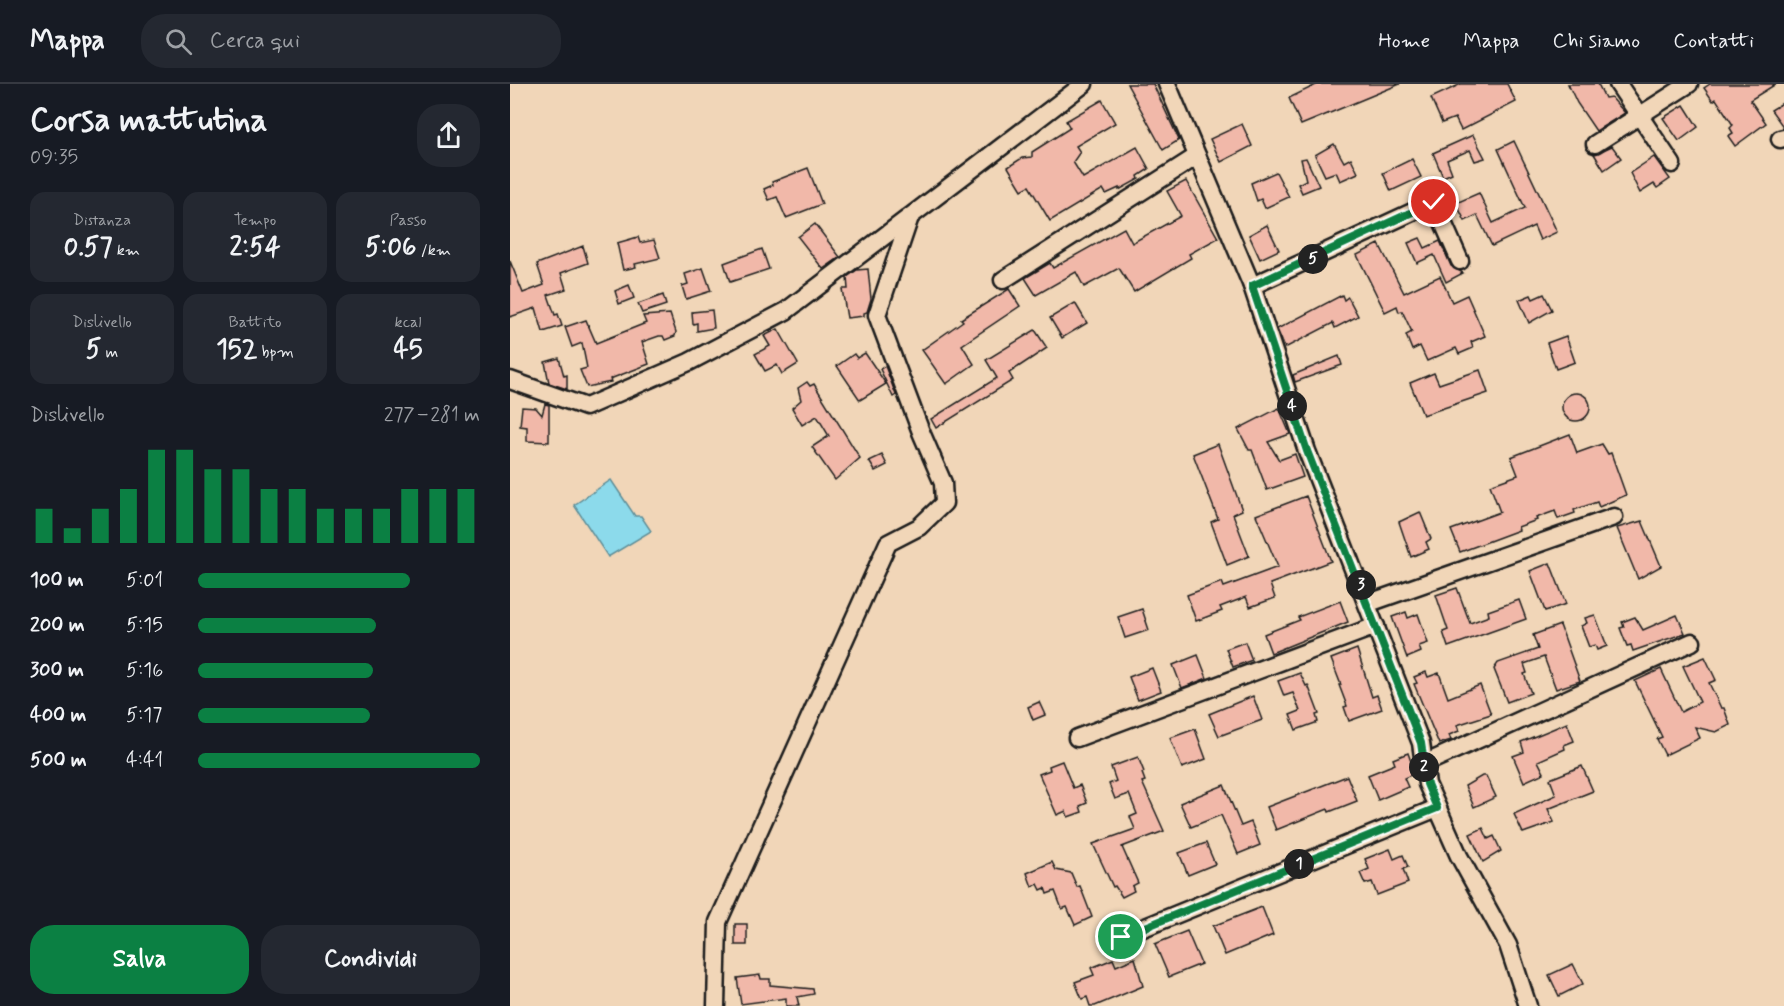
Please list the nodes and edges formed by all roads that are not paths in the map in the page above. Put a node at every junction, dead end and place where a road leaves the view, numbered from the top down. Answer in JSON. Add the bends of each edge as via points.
{"nodes":[{"id":1,"x":1083,"y":84,"type":"edge"},
{"id":2,"x":1167,"y":84,"type":"edge"},
{"id":3,"x":1618,"y":84,"type":"edge"},
{"id":4,"x":1689,"y":84,"type":"edge"},
{"id":5,"x":1639,"y":116,"type":"junction"},
{"id":6,"x":1594,"y":144,"type":"dead end"},
{"id":7,"x":1197,"y":156,"type":"junction"},
{"id":8,"x":1672,"y":164,"type":"dead end"},
{"id":9,"x":910,"y":217,"type":"junction"},
{"id":10,"x":1460,"y":261,"type":"dead end"},
{"id":11,"x":1003,"y":280,"type":"dead end"},
{"id":12,"x":1252,"y":286,"type":"junction"},
{"id":13,"x":510,"y":380,"type":"edge"},
{"id":14,"x":1614,"y":516,"type":"dead end"},
{"id":15,"x":1369,"y":603,"type":"junction"},
{"id":16,"x":1376,"y":626,"type":"junction"},
{"id":17,"x":1692,"y":642,"type":"dead end"},
{"id":18,"x":1077,"y":738,"type":"dead end"},
{"id":19,"x":1424,"y":764,"type":"junction"},
{"id":20,"x":1437,"y":808,"type":"junction"},
{"id":21,"x":1121,"y":937,"type":"dead end"},
{"id":22,"x":716,"y":1006,"type":"edge"},
{"id":23,"x":1528,"y":1006,"type":"edge"}],
"edges":[{"from":1,"to":9,"type":"street"},
{"from":2,"to":7,"type":"street"},
{"from":3,"to":5,"type":"street"},
{"from":4,"to":5,"type":"street"},
{"from":5,"to":6,"type":"street"},
{"from":5,"to":8,"type":"street"},
{"from":7,"to":11,"type":"street"},
{"from":7,"to":12,"type":"street"},
{"from":9,"to":13,"type":"street","via":[[786,311],[689,362],[586,407]]},
{"from":9,"to":22,"type":"street","via":[[877,315],[944,483],[944,503],[919,526],[888,543],[883,554],[718,922]]},
{"from":10,"to":12,"type":"street","via":[[1434,202]]},
{"from":12,"to":15,"type":"street","via":[[1307,451]]},
{"from":14,"to":15,"type":"street"},
{"from":15,"to":16,"type":"street"},
{"from":16,"to":18,"type":"street"},
{"from":16,"to":19,"type":"street","via":[[1421,743]]},
{"from":17,"to":19,"type":"street"},
{"from":19,"to":20,"type":"street"},
{"from":20,"to":21,"type":"street"},
{"from":20,"to":23,"type":"street","via":[[1508,945]]}]}
